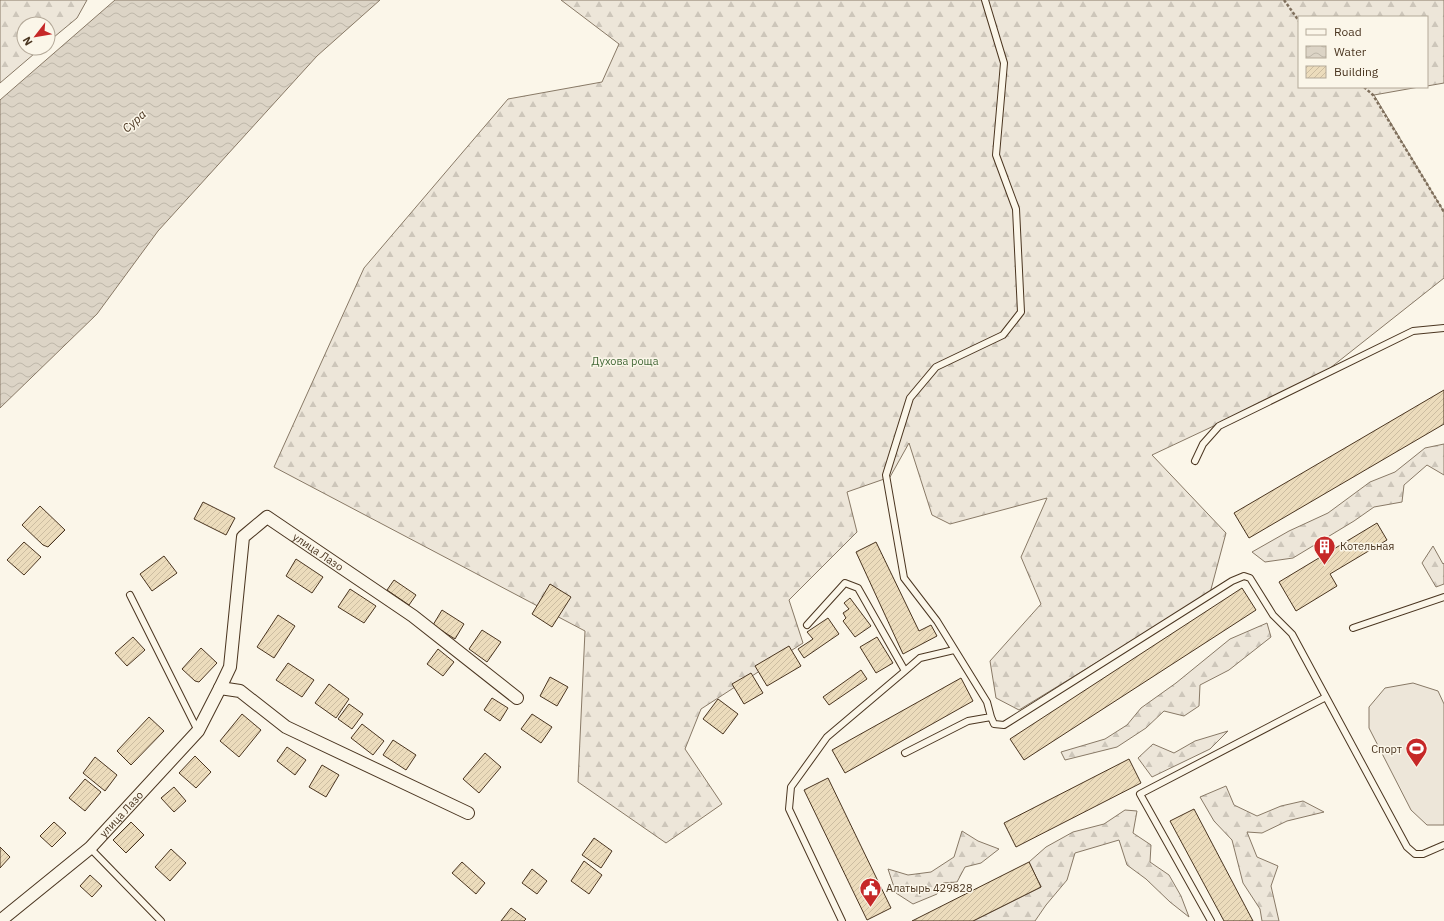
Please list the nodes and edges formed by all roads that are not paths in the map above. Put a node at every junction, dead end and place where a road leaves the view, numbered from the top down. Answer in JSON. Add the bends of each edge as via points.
{"nodes":[{"id":1,"x":985,"y":0,"type":"edge"},
{"id":2,"x":1444,"y":328,"type":"edge"},
{"id":3,"x":1195,"y":461,"type":"dead end"},
{"id":4,"x":130,"y":595,"type":"dead end"},
{"id":5,"x":1444,"y":597,"type":"edge"},
{"id":6,"x":807,"y":625,"type":"dead end"},
{"id":7,"x":1353,"y":628,"type":"dead end"},
{"id":8,"x":954,"y":650,"type":"junction"},
{"id":9,"x":905,"y":671,"type":"junction"},
{"id":10,"x":220,"y":688,"type":"junction"},
{"id":11,"x":1326,"y":696,"type":"junction"},
{"id":12,"x":517,"y":698,"type":"dead end"},
{"id":13,"x":991,"y":717,"type":"junction"},
{"id":14,"x":198,"y":731,"type":"junction"},
{"id":15,"x":905,"y":753,"type":"dead end"},
{"id":16,"x":468,"y":814,"type":"dead end"},
{"id":17,"x":1444,"y":845,"type":"edge"},
{"id":18,"x":90,"y":848,"type":"junction"},
{"id":19,"x":0,"y":921,"type":"edge"},
{"id":20,"x":161,"y":921,"type":"edge"},
{"id":21,"x":842,"y":921,"type":"edge"},
{"id":22,"x":1211,"y":921,"type":"edge"}],
"edges":[{"from":1,"to":8,"type":"lane","via":[[1004,63],[996,155],[1016,209],[1021,312],[1003,335],[936,367],[910,398],[886,475],[904,578],[937,621]]},
{"from":2,"to":3,"type":"lane","via":[[1413,331],[1219,426],[1203,444]]},
{"from":4,"to":14,"type":"lane"},
{"from":5,"to":7,"type":"lane"},
{"from":6,"to":9,"type":"lane","via":[[845,583],[858,588]]},
{"from":8,"to":9,"type":"lane","via":[[920,658]]},
{"from":8,"to":13,"type":"lane","via":[[987,702]]},
{"from":9,"to":21,"type":"lane","via":[[827,737],[791,787],[789,809]]},
{"from":10,"to":12,"type":"street","name":"улица Лазо","via":[[230,667],[243,537],[267,516],[413,616]]},
{"from":10,"to":14,"type":"street","name":"улица Лазо"},
{"from":10,"to":16,"type":"street","via":[[240,691],[286,727]]},
{"from":11,"to":13,"type":"lane","via":[[1292,634],[1273,616],[1250,578],[1244,576],[1232,581],[1004,725],[994,724]]},
{"from":11,"to":17,"type":"lane","via":[[1408,847],[1415,854],[1423,854]]},
{"from":11,"to":22,"type":"lane","via":[[1140,794]]},
{"from":13,"to":15,"type":"lane","via":[[968,721]]},
{"from":14,"to":18,"type":"street","name":"улица Лазо"},
{"from":18,"to":19,"type":"street","name":"улица Лазо"},
{"from":18,"to":20,"type":"lane"}]}
